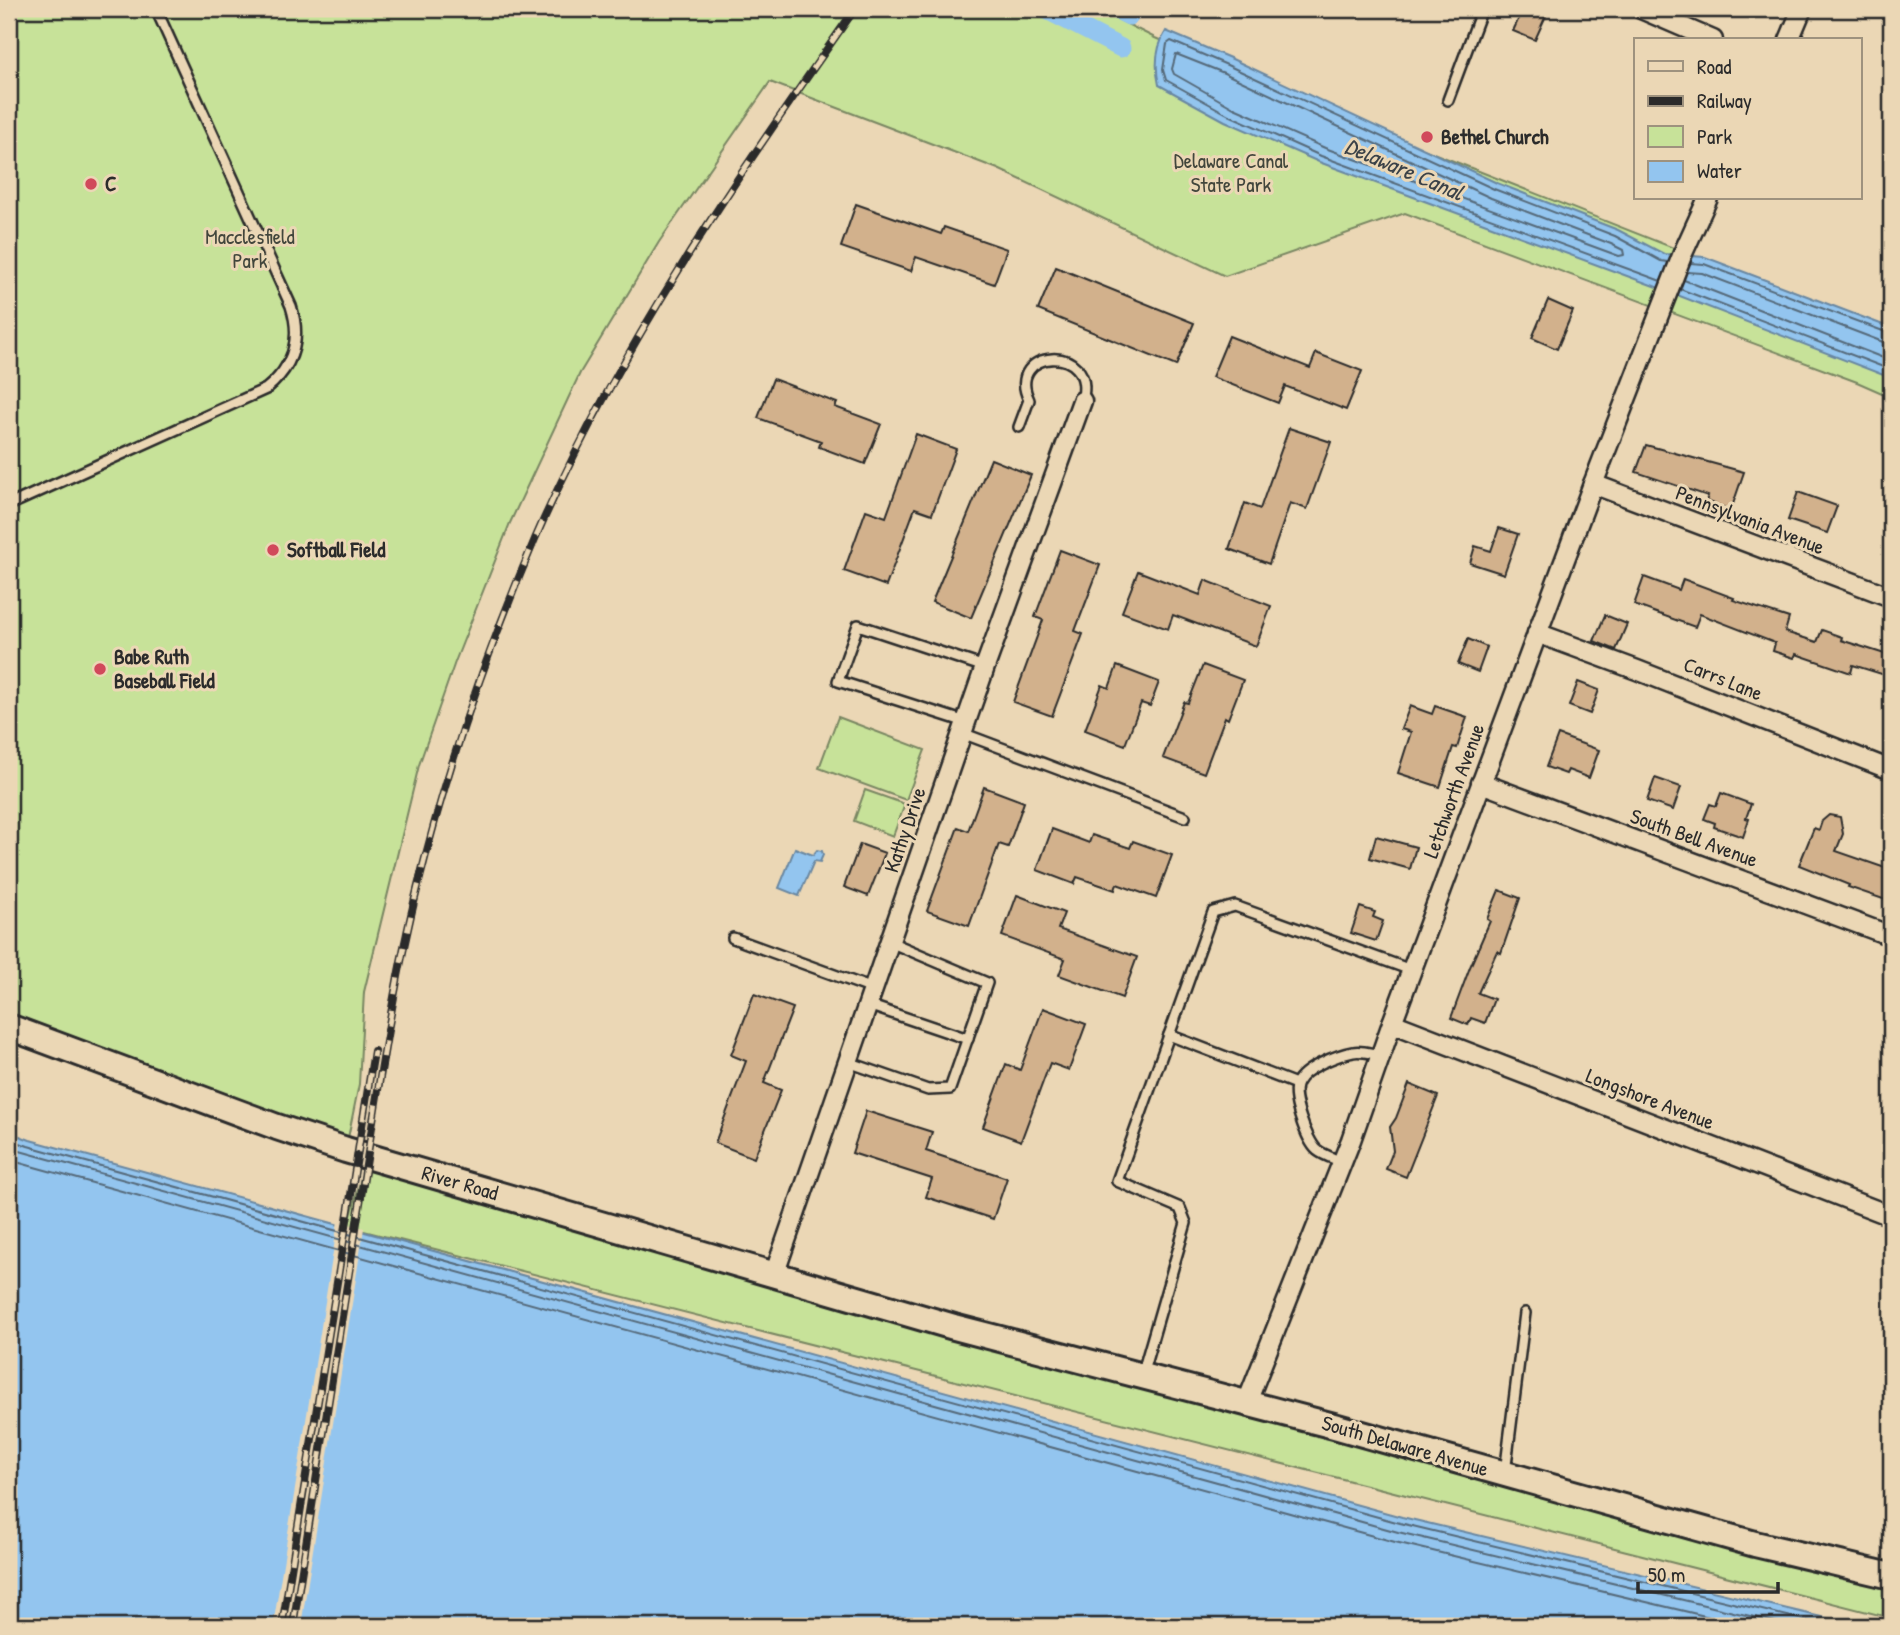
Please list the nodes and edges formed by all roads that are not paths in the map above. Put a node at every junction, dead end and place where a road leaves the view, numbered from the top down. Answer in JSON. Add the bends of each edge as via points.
{"nodes":[{"id":1,"x":156,"y":9,"type":"edge"},
{"id":2,"x":1482,"y":9,"type":"edge"},
{"id":3,"x":1641,"y":9,"type":"edge"},
{"id":4,"x":1802,"y":9,"type":"edge"},
{"id":5,"x":1708,"y":38,"type":"edge"},
{"id":6,"x":1790,"y":38,"type":"edge"},
{"id":7,"x":1448,"y":100,"type":"dead end"},
{"id":8,"x":1707,"y":200,"type":"edge"},
{"id":9,"x":1082,"y":401,"type":"joint"},
{"id":10,"x":1019,"y":426,"type":"dead end"},
{"id":11,"x":1593,"y":484,"type":"junction"},
{"id":12,"x":9,"y":505,"type":"edge"},
{"id":13,"x":1891,"y":597,"type":"edge"},
{"id":14,"x":1537,"y":633,"type":"junction"},
{"id":15,"x":985,"y":667,"type":"junction"},
{"id":16,"x":964,"y":728,"type":"junction"},
{"id":17,"x":1891,"y":770,"type":"edge"},
{"id":18,"x":1481,"y":783,"type":"junction"},
{"id":19,"x":1185,"y":817,"type":"dead end"},
{"id":20,"x":1891,"y":936,"type":"edge"},
{"id":21,"x":733,"y":938,"type":"dead end"},
{"id":22,"x":890,"y":942,"type":"junction"},
{"id":23,"x":1411,"y":970,"type":"junction"},
{"id":24,"x":870,"y":997,"type":"junction"},
{"id":25,"x":1392,"y":1023,"type":"junction"},
{"id":26,"x":9,"y":1027,"type":"edge"},
{"id":27,"x":1169,"y":1034,"type":"junction"},
{"id":28,"x":968,"y":1039,"type":"junction"},
{"id":29,"x":1380,"y":1055,"type":"junction"},
{"id":30,"x":848,"y":1062,"type":"junction"},
{"id":31,"x":1296,"y":1084,"type":"junction"},
{"id":32,"x":1342,"y":1162,"type":"junction"},
{"id":33,"x":1891,"y":1216,"type":"edge"},
{"id":34,"x":774,"y":1275,"type":"junction"},
{"id":35,"x":1525,"y":1312,"type":"dead end"},
{"id":36,"x":919,"y":1317,"type":"joint"},
{"id":37,"x":1142,"y":1375,"type":"junction"},
{"id":38,"x":1247,"y":1402,"type":"junction"},
{"id":39,"x":1504,"y":1475,"type":"junction"},
{"id":40,"x":1891,"y":1576,"type":"edge"}],
"edges":[{"from":1,"to":12,"type":"lane","via":[[290,306],[296,321],[294,352],[288,366],[266,389]]},
{"from":2,"to":7,"type":"lane"},
{"from":3,"to":5,"type":"street"},
{"from":4,"to":6,"type":"street"},
{"from":8,"to":11,"type":"street","name":"Letchworth Avenue"},
{"from":9,"to":10,"type":"lane","via":[[1084,382],[1074,365],[1046,359],[1036,363],[1024,380],[1029,400]]},
{"from":9,"to":15,"type":"street","name":"Kathy Drive"},
{"from":11,"to":13,"type":"street","name":"Pennsylvania Avenue"},
{"from":11,"to":14,"type":"street","name":"Letchworth Avenue"},
{"from":14,"to":17,"type":"street","name":"Carrs Lane"},
{"from":14,"to":18,"type":"street","name":"Letchworth Avenue"},
{"from":15,"to":16,"type":"street","name":"Kathy Drive"},
{"from":15,"to":16,"type":"lane","via":[[858,625],[838,681]]},
{"from":16,"to":19,"type":"lane"},
{"from":16,"to":22,"type":"street","name":"Kathy Drive"},
{"from":18,"to":20,"type":"street","name":"South Bell Avenue"},
{"from":18,"to":23,"type":"street","name":"Letchworth Avenue"},
{"from":21,"to":24,"type":"lane"},
{"from":22,"to":24,"type":"street","name":"Kathy Drive"},
{"from":22,"to":28,"type":"lane","via":[[987,983]]},
{"from":23,"to":25,"type":"street","name":"Letchworth Avenue"},
{"from":23,"to":27,"type":"lane","via":[[1235,906],[1213,912]]},
{"from":24,"to":28,"type":"lane"},
{"from":24,"to":30,"type":"street","name":"Kathy Drive"},
{"from":25,"to":29,"type":"street","name":"Letchworth Avenue"},
{"from":25,"to":33,"type":"street","name":"Longshore Avenue"},
{"from":26,"to":34,"type":"main road","name":"River Road","via":[[346,1150]]},
{"from":27,"to":31,"type":"lane"},
{"from":27,"to":37,"type":"lane","via":[[1117,1181],[1180,1208],[1186,1223]]},
{"from":28,"to":30,"type":"lane","via":[[950,1089],[928,1090]]},
{"from":29,"to":31,"type":"lane","via":[[1356,1051],[1329,1059]]},
{"from":29,"to":32,"type":"street","name":"Letchworth Avenue"},
{"from":30,"to":34,"type":"street","name":"Kathy Drive"},
{"from":31,"to":32,"type":"lane","via":[[1303,1125],[1317,1150]]},
{"from":32,"to":38,"type":"street","name":"Letchworth Avenue"},
{"from":34,"to":36,"type":"main road","name":"River Road"},
{"from":35,"to":39,"type":"lane"},
{"from":36,"to":37,"type":"main road","name":"South Delaware Avenue"},
{"from":37,"to":38,"type":"main road","name":"South Delaware Avenue"},
{"from":38,"to":39,"type":"main road","name":"South Delaware Avenue"},
{"from":39,"to":40,"type":"main road","name":"South Delaware Avenue","via":[[1743,1541]]}]}
